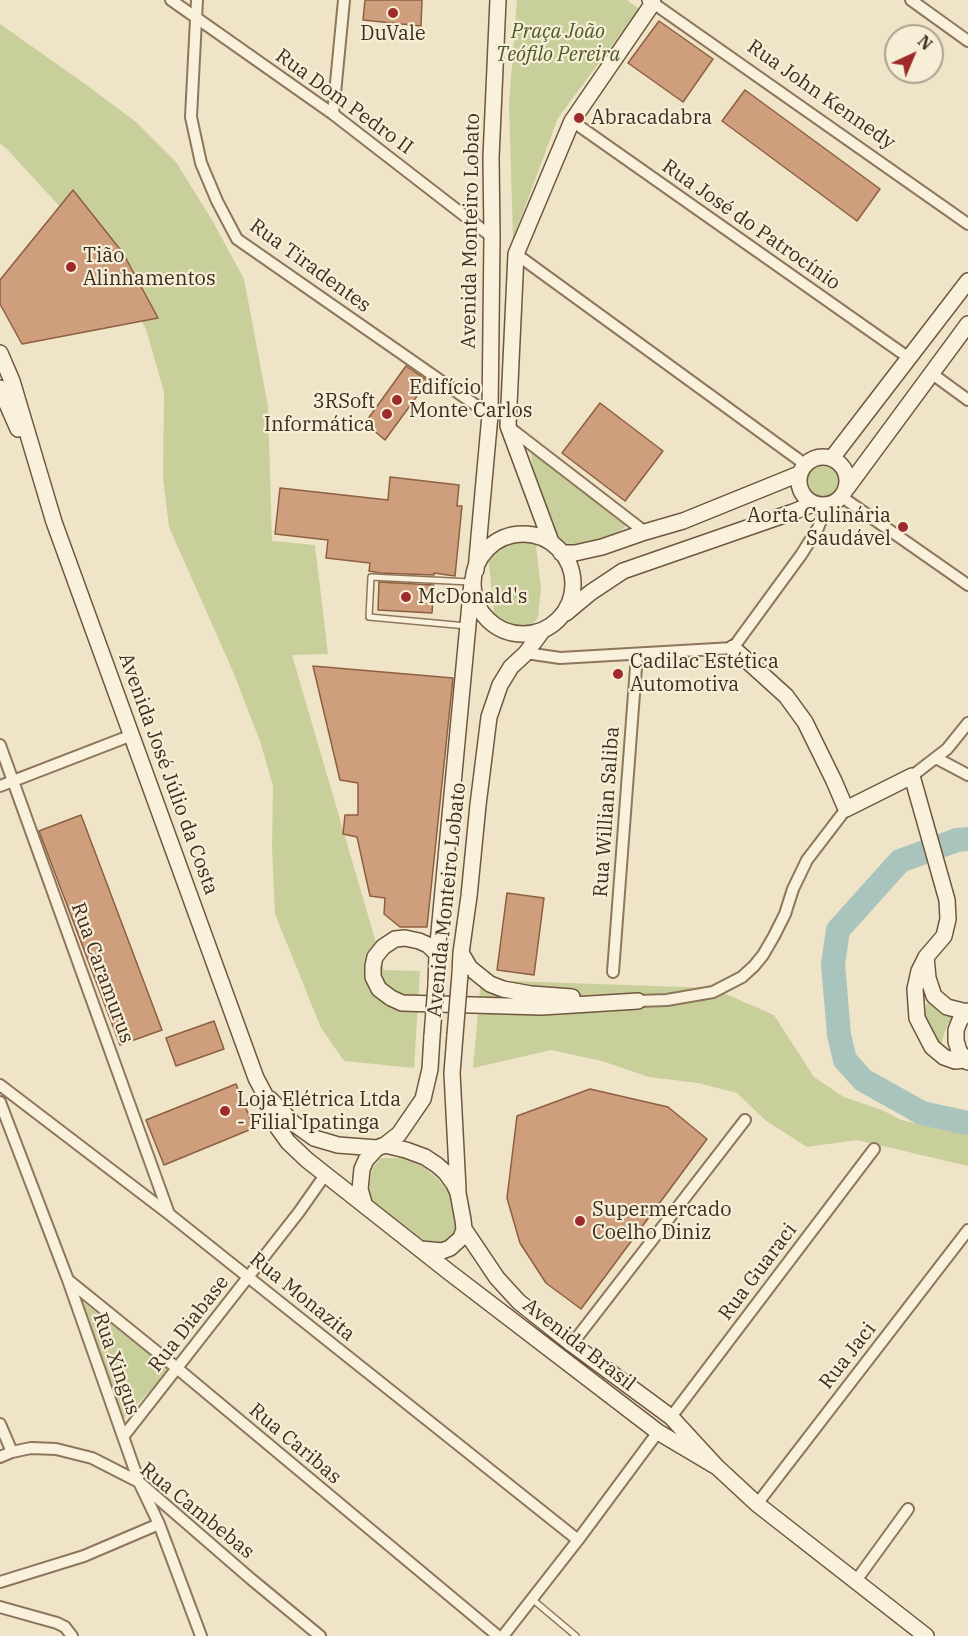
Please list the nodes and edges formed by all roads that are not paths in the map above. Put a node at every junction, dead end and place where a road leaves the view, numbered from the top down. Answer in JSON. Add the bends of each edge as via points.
{"nodes":[{"id":1,"x":171,"y":0,"type":"edge"},
{"id":2,"x":197,"y":0,"type":"edge"},
{"id":3,"x":345,"y":0,"type":"edge"},
{"id":4,"x":498,"y":0,"type":"edge"},
{"id":5,"x":911,"y":0,"type":"edge"},
{"id":6,"x":653,"y":1,"type":"edge"},
{"id":7,"x":195,"y":17,"type":"junction"},
{"id":8,"x":968,"y":41,"type":"edge"},
{"id":9,"x":333,"y":114,"type":"junction"},
{"id":10,"x":572,"y":121,"type":"junction"},
{"id":11,"x":968,"y":224,"type":"edge"},
{"id":12,"x":492,"y":237,"type":"junction"},
{"id":13,"x":516,"y":254,"type":"junction"},
{"id":14,"x":968,"y":281,"type":"edge"},
{"id":15,"x":968,"y":324,"type":"edge"},
{"id":16,"x":0,"y":353,"type":"edge"},
{"id":17,"x":909,"y":358,"type":"junction"},
{"id":18,"x":931,"y":373,"type":"junction"},
{"id":19,"x":0,"y":388,"type":"edge"},
{"id":20,"x":968,"y":399,"type":"edge"},
{"id":21,"x":490,"y":415,"type":"junction"},
{"id":22,"x":508,"y":426,"type":"junction"},
{"id":23,"x":832,"y":458,"type":"junction"},
{"id":24,"x":38,"y":466,"type":"junction"},
{"id":25,"x":803,"y":469,"type":"junction"},
{"id":26,"x":844,"y":492,"type":"junction"},
{"id":27,"x":820,"y":504,"type":"junction"},
{"id":28,"x":645,"y":532,"type":"junction"},
{"id":29,"x":556,"y":547,"type":"junction"},
{"id":30,"x":474,"y":576,"type":"junction"},
{"id":31,"x":968,"y":585,"type":"edge"},
{"id":32,"x":557,"y":621,"type":"junction"},
{"id":33,"x":467,"y":626,"type":"junction"},
{"id":34,"x":543,"y":630,"type":"junction"},
{"id":35,"x":733,"y":648,"type":"junction"},
{"id":36,"x":526,"y":653,"type":"junction"},
{"id":37,"x":637,"y":654,"type":"junction"},
{"id":38,"x":968,"y":723,"type":"edge"},
{"id":39,"x":132,"y":735,"type":"junction"},
{"id":40,"x":0,"y":745,"type":"edge"},
{"id":41,"x":936,"y":758,"type":"junction"},
{"id":42,"x":968,"y":775,"type":"edge"},
{"id":43,"x":912,"y":776,"type":"junction"},
{"id":44,"x":14,"y":782,"type":"junction"},
{"id":45,"x":0,"y":786,"type":"edge"},
{"id":46,"x":846,"y":809,"type":"junction"},
{"id":47,"x":461,"y":953,"type":"junction"},
{"id":48,"x":437,"y":954,"type":"junction"},
{"id":49,"x":926,"y":957,"type":"junction"},
{"id":50,"x":614,"y":972,"type":"dead end"},
{"id":51,"x":638,"y":1001,"type":"junction"},
{"id":52,"x":967,"y":1011,"type":"edge"},
{"id":53,"x":967,"y":1061,"type":"edge"},
{"id":54,"x":0,"y":1085,"type":"edge"},
{"id":55,"x":266,"y":1095,"type":"junction"},
{"id":56,"x":0,"y":1102,"type":"edge"},
{"id":57,"x":745,"y":1120,"type":"dead end"},
{"id":58,"x":381,"y":1147,"type":"junction"},
{"id":59,"x":874,"y":1149,"type":"dead end"},
{"id":60,"x":325,"y":1175,"type":"junction"},
{"id":61,"x":458,"y":1192,"type":"junction"},
{"id":62,"x":364,"y":1203,"type":"junction"},
{"id":63,"x":170,"y":1214,"type":"junction"},
{"id":64,"x":464,"y":1229,"type":"junction"},
{"id":65,"x":968,"y":1230,"type":"edge"},
{"id":66,"x":422,"y":1249,"type":"junction"},
{"id":67,"x":248,"y":1277,"type":"junction"},
{"id":68,"x":68,"y":1280,"type":"junction"},
{"id":69,"x":572,"y":1344,"type":"junction"},
{"id":70,"x":178,"y":1369,"type":"junction"},
{"id":71,"x":671,"y":1417,"type":"junction"},
{"id":72,"x":0,"y":1424,"type":"edge"},
{"id":73,"x":657,"y":1432,"type":"junction"},
{"id":74,"x":123,"y":1437,"type":"junction"},
{"id":75,"x":12,"y":1452,"type":"junction"},
{"id":76,"x":0,"y":1457,"type":"edge"},
{"id":77,"x":717,"y":1467,"type":"junction"},
{"id":78,"x":139,"y":1482,"type":"junction"},
{"id":79,"x":757,"y":1504,"type":"junction"},
{"id":80,"x":908,"y":1509,"type":"dead end"},
{"id":81,"x":159,"y":1524,"type":"junction"},
{"id":82,"x":578,"y":1540,"type":"junction"},
{"id":83,"x":0,"y":1582,"type":"edge"},
{"id":84,"x":855,"y":1582,"type":"junction"},
{"id":85,"x":532,"y":1599,"type":"junction"},
{"id":86,"x":0,"y":1608,"type":"edge"},
{"id":87,"x":72,"y":1636,"type":"edge"},
{"id":88,"x":201,"y":1636,"type":"edge"},
{"id":89,"x":320,"y":1636,"type":"edge"},
{"id":90,"x":498,"y":1636,"type":"edge"},
{"id":91,"x":503,"y":1636,"type":"edge"},
{"id":92,"x":576,"y":1636,"type":"edge"},
{"id":93,"x":926,"y":1636,"type":"edge"}],
"edges":[{"from":1,"to":7,"type":"street","name":"Rua Dom Pedro II"},
{"from":2,"to":7,"type":"street","name":"Rua Tiradentes"},
{"from":3,"to":9,"type":"street"},
{"from":4,"to":12,"type":"main road","name":"Avenida Monteiro Lobato"},
{"from":5,"to":8,"type":"street"},
{"from":6,"to":10,"type":"main road"},
{"from":6,"to":11,"type":"street","name":"Rua John Kennedy"},
{"from":7,"to":9,"type":"street","name":"Rua Dom Pedro II"},
{"from":7,"to":21,"type":"street","name":"Rua Tiradentes","via":[[191,117],[201,163],[237,239]]},
{"from":9,"to":12,"type":"street","name":"Rua Dom Pedro II"},
{"from":10,"to":13,"type":"main road"},
{"from":10,"to":17,"type":"street","name":"Rua José do Patrocínio"},
{"from":12,"to":21,"type":"main road","name":"Avenida Monteiro Lobato"},
{"from":13,"to":22,"type":"main road"},
{"from":13,"to":25,"type":"street"},
{"from":14,"to":17,"type":"main road"},
{"from":15,"to":18,"type":"main road"},
{"from":16,"to":24,"type":"main road","name":"Avenida José Júlio da Costa"},
{"from":17,"to":23,"type":"main road"},
{"from":18,"to":20,"type":"street"},
{"from":18,"to":26,"type":"main road"},
{"from":19,"to":24,"type":"main road","name":"Avenida José Júlio da Costa"},
{"from":21,"to":30,"type":"main road","name":"Avenida Monteiro Lobato"},
{"from":22,"to":28,"type":"street"},
{"from":22,"to":29,"type":"main road"},
{"from":23,"to":25,"type":"main road","via":[[816,457]]},
{"from":23,"to":26,"type":"main road","via":[[847,474]]},
{"from":24,"to":39,"type":"main road","name":"Avenida José Júlio da Costa","via":[[54,522]]},
{"from":25,"to":27,"type":"main road","via":[[798,481],[802,494]]},
{"from":25,"to":28,"type":"main road","via":[[683,521]]},
{"from":26,"to":27,"type":"main road","via":[[832,504]]},
{"from":26,"to":31,"type":"street"},
{"from":27,"to":32,"type":"main road","via":[[623,571]]},
{"from":27,"to":35,"type":"street","via":[[818,528]]},
{"from":28,"to":29,"type":"main road","via":[[575,553]]},
{"from":29,"to":30,"type":"main road","via":[[539,536],[512,534],[488,547]]},
{"from":29,"to":32,"type":"main road","via":[[566,559],[573,580],[570,602]]},
{"from":30,"to":33,"type":"main road","name":"Avenida Monteiro Lobato"},
{"from":30,"to":33,"type":"lane","via":[[371,577],[369,617]]},
{"from":30,"to":34,"type":"main road","via":[[474,594],[484,616],[496,627],[512,633]]},
{"from":32,"to":34,"type":"main road"},
{"from":33,"to":48,"type":"main road","name":"Avenida Monteiro Lobato"},
{"from":34,"to":36,"type":"main road","name":"Avenida Monteiro Lobato"},
{"from":35,"to":37,"type":"street"},
{"from":35,"to":46,"type":"main road","via":[[786,696],[805,722]]},
{"from":36,"to":37,"type":"street","via":[[560,658]]},
{"from":36,"to":47,"type":"main road","name":"Avenida Monteiro Lobato","via":[[500,684],[489,717]]},
{"from":37,"to":50,"type":"street","name":"Rua Willian Saliba"},
{"from":38,"to":41,"type":"street"},
{"from":39,"to":44,"type":"street"},
{"from":39,"to":55,"type":"main road","name":"Avenida José Júlio da Costa","via":[[256,1078]]},
{"from":40,"to":44,"type":"street","name":"Rua Caramurus"},
{"from":41,"to":42,"type":"street"},
{"from":41,"to":43,"type":"street"},
{"from":43,"to":46,"type":"main road"},
{"from":43,"to":49,"type":"main road","via":[[947,900],[944,936]]},
{"from":44,"to":45,"type":"street"},
{"from":44,"to":63,"type":"street","name":"Rua Caramurus"},
{"from":46,"to":51,"type":"street","via":[[807,860],[774,936],[754,966],[713,992]]},
{"from":47,"to":51,"type":"main road","via":[[476,974],[503,989]]},
{"from":47,"to":61,"type":"main road","name":"Avenida Monteiro Lobato","bridge":true,"via":[[452,1073]]},
{"from":48,"to":51,"type":"main road","via":[[419,941],[395,939],[375,957],[373,977],[379,989],[402,1004],[542,1007]]},
{"from":48,"to":58,"type":"main road","name":"Avenida Monteiro Lobato","bridge":true,"via":[[430,1069],[423,1099],[399,1134]]},
{"from":49,"to":52,"type":"main road","via":[[934,996],[947,1007]]},
{"from":49,"to":53,"type":"main road","via":[[918,971],[915,989],[917,1018],[932,1047],[944,1057]]},
{"from":52,"to":53,"type":"main road","via":[[956,1030],[959,1051]]},
{"from":54,"to":63,"type":"street","name":"Rua Monazita"},
{"from":55,"to":58,"type":"main road","name":"Avenida José Júlio da Costa","via":[[314,1138],[338,1145]]},
{"from":55,"to":60,"type":"main road","name":"Avenida José Júlio da Costa","via":[[283,1135]]},
{"from":56,"to":68,"type":"street","name":"Rua Xingus"},
{"from":57,"to":69,"type":"street"},
{"from":58,"to":61,"type":"main road","via":[[425,1157],[446,1173]]},
{"from":58,"to":62,"type":"main road","via":[[362,1169],[360,1189]]},
{"from":59,"to":71,"type":"street","name":"Rua Guaraci"},
{"from":60,"to":62,"type":"main road","name":"Avenida José Júlio da Costa"},
{"from":60,"to":67,"type":"street","name":"Rua Diabase"},
{"from":61,"to":64,"type":"main road"},
{"from":62,"to":66,"type":"main road","name":"Avenida José Júlio da Costa"},
{"from":63,"to":67,"type":"street","name":"Rua Monazita"},
{"from":64,"to":66,"type":"main road","via":[[450,1248]]},
{"from":64,"to":69,"type":"main road","name":"Avenida Brasil","via":[[497,1278],[519,1302]]},
{"from":65,"to":79,"type":"street","name":"Rua Jaci"},
{"from":66,"to":73,"type":"main road","name":"Avenida Brasil"},
{"from":67,"to":70,"type":"street","name":"Rua Diabase"},
{"from":67,"to":82,"type":"street","name":"Rua Monazita"},
{"from":68,"to":70,"type":"street","name":"Rua Caribas"},
{"from":68,"to":74,"type":"street","name":"Rua Xingus"},
{"from":69,"to":71,"type":"main road","name":"Avenida Brasil"},
{"from":70,"to":74,"type":"street","name":"Rua Diabase"},
{"from":70,"to":90,"type":"street","name":"Rua Caribas"},
{"from":71,"to":77,"type":"main road","name":"Avenida Brasil"},
{"from":72,"to":75,"type":"street"},
{"from":73,"to":77,"type":"main road","name":"Avenida Brasil"},
{"from":73,"to":82,"type":"street"},
{"from":74,"to":78,"type":"street","name":"Rua Xingus"},
{"from":75,"to":76,"type":"street","name":"Rua Cambebas"},
{"from":75,"to":78,"type":"street","name":"Rua Cambebas","via":[[56,1449],[92,1458]]},
{"from":77,"to":79,"type":"main road","name":"Avenida Brasil"},
{"from":78,"to":81,"type":"street","name":"Rua Xingus"},
{"from":78,"to":89,"type":"street","name":"Rua Cambebas"},
{"from":79,"to":84,"type":"main road","name":"Avenida Brasil"},
{"from":80,"to":84,"type":"street"},
{"from":81,"to":83,"type":"street","name":"Rua Cambebas","via":[[84,1556]]},
{"from":81,"to":88,"type":"street","name":"Rua Xingus"},
{"from":82,"to":85,"type":"street"},
{"from":84,"to":93,"type":"main road","name":"Avenida Brasil"},
{"from":85,"to":91,"type":"street"},
{"from":85,"to":92,"type":"lane"},
{"from":86,"to":87,"type":"street","via":[[57,1623]]}]}
